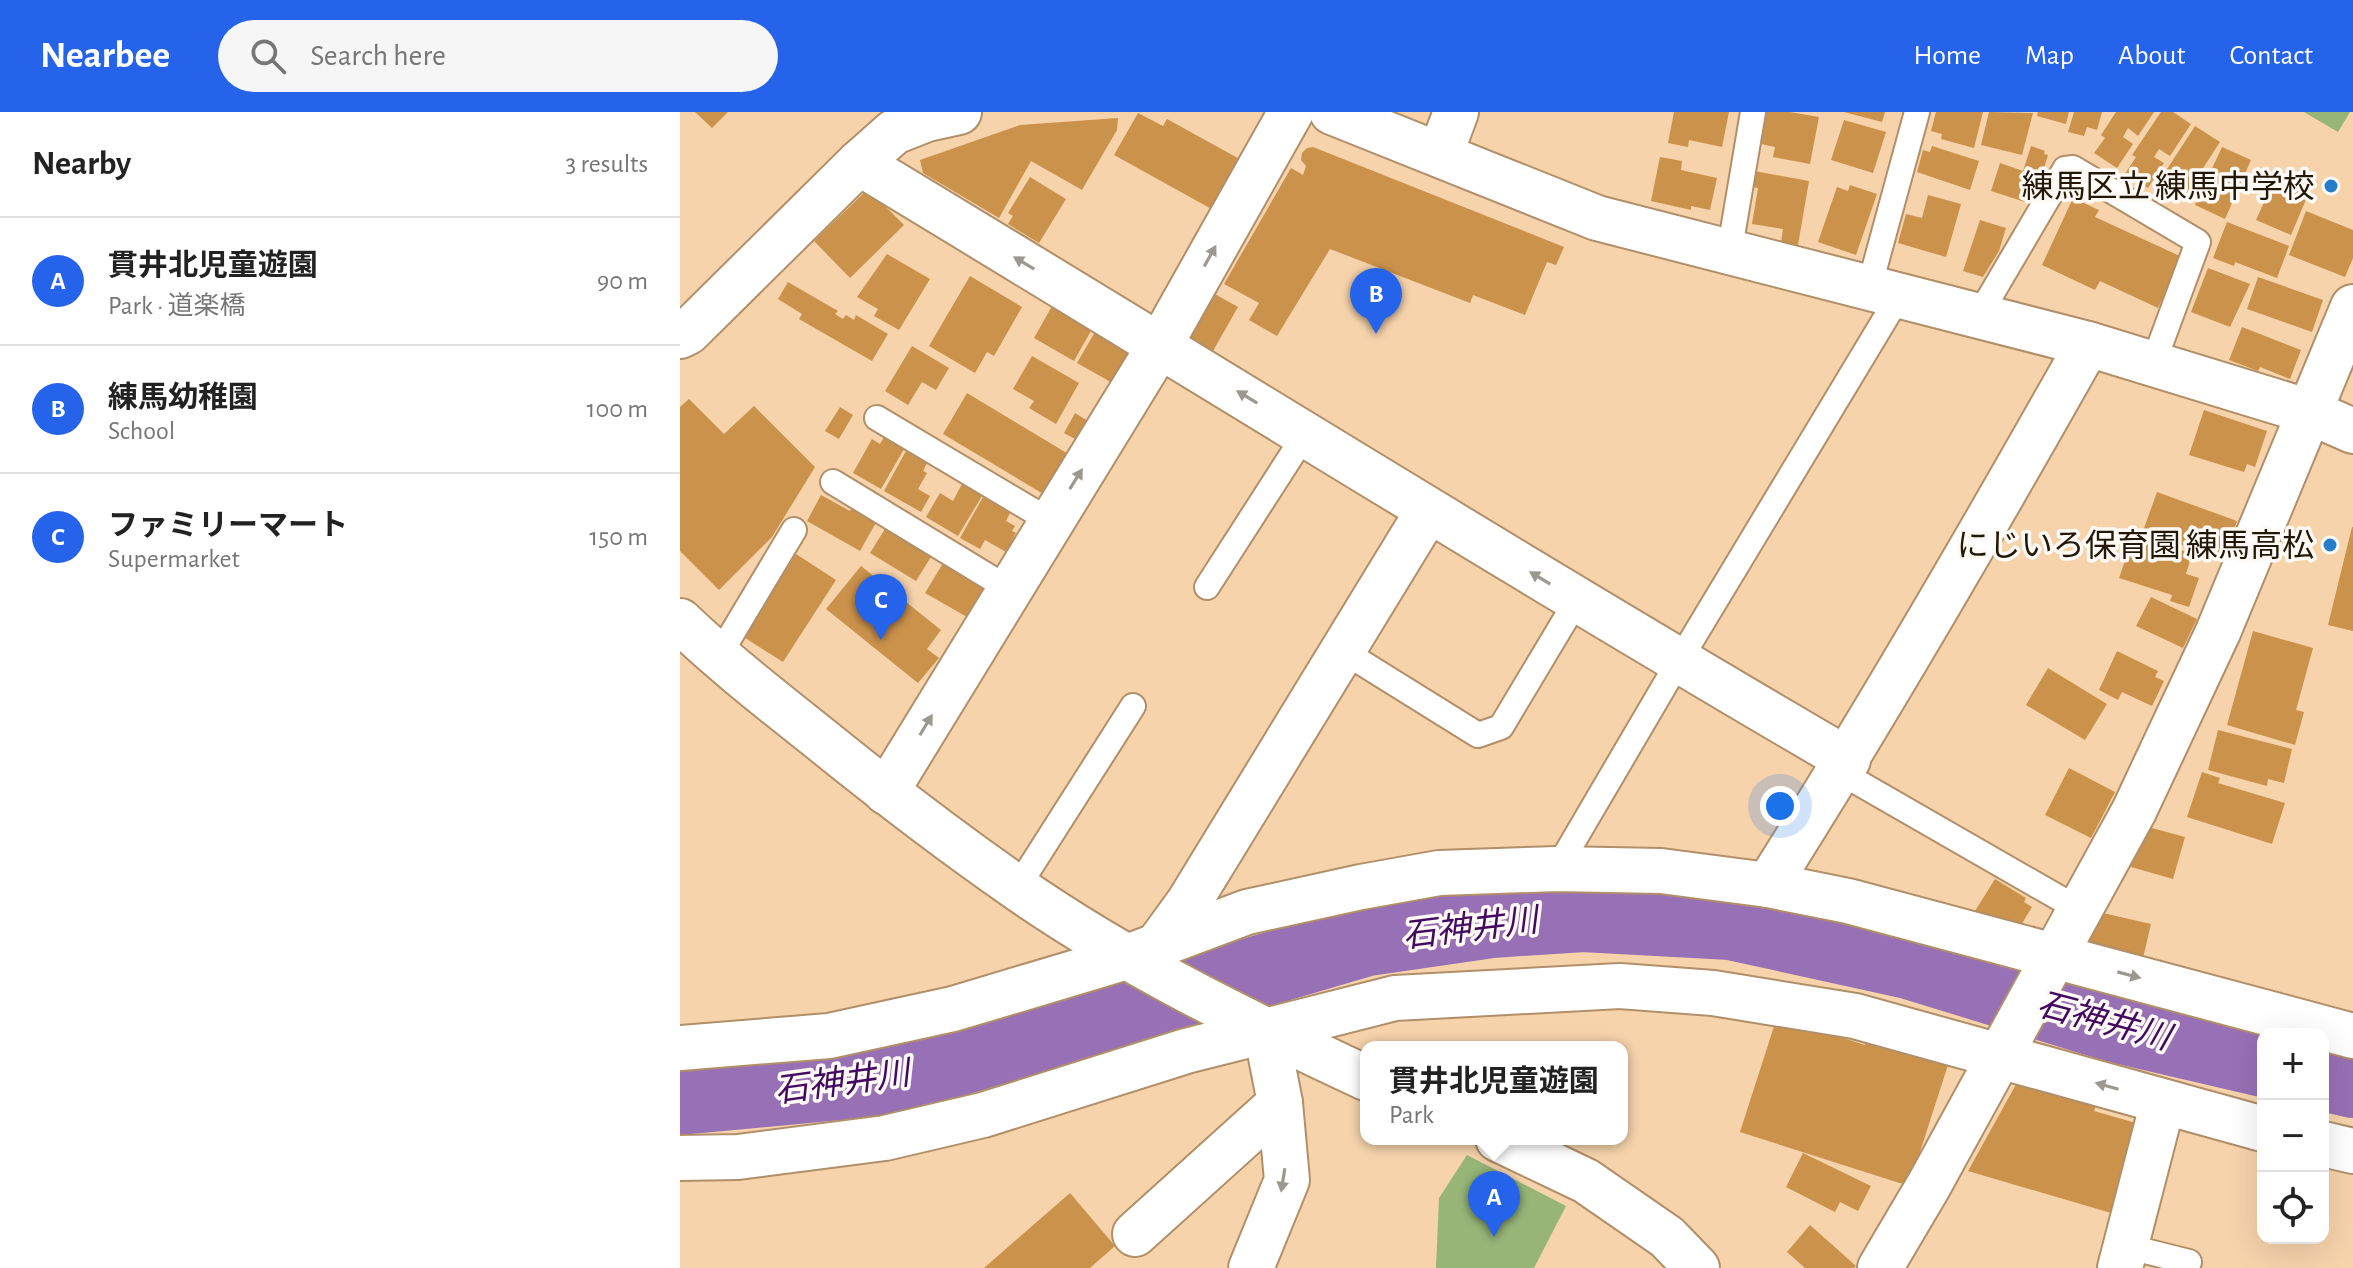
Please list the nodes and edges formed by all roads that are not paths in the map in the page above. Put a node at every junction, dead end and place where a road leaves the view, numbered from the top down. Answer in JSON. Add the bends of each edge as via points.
{"nodes":[{"id":1,"x":1291,"y":112,"type":"edge"},
{"id":2,"x":1332,"y":112,"type":"edge"},
{"id":3,"x":1456,"y":112,"type":"edge"},
{"id":4,"x":1753,"y":112,"type":"edge"},
{"id":5,"x":1917,"y":112,"type":"edge"},
{"id":6,"x":943,"y":114,"type":"edge"},
{"id":7,"x":1440,"y":155,"type":"junction"},
{"id":8,"x":859,"y":163,"type":"junction"},
{"id":9,"x":1729,"y":254,"type":"junction"},
{"id":10,"x":1884,"y":292,"type":"junction"},
{"id":11,"x":2353,"y":307,"type":"edge"},
{"id":12,"x":1978,"y":317,"type":"junction"},
{"id":13,"x":680,"y":336,"type":"edge"},
{"id":14,"x":2088,"y":344,"type":"junction"},
{"id":15,"x":1160,"y":345,"type":"junction"},
{"id":16,"x":2153,"y":364,"type":"junction"},
{"id":17,"x":2310,"y":412,"type":"junction"},
{"id":18,"x":877,"y":418,"type":"dead end"},
{"id":19,"x":2353,"y":431,"type":"edge"},
{"id":20,"x":1306,"y":433,"type":"junction"},
{"id":21,"x":833,"y":482,"type":"dead end"},
{"id":22,"x":1428,"y":511,"type":"junction"},
{"id":23,"x":1050,"y":521,"type":"junction"},
{"id":24,"x":794,"y":530,"type":"dead end"},
{"id":25,"x":1207,"y":587,"type":"dead end"},
{"id":26,"x":1009,"y":589,"type":"junction"},
{"id":27,"x":1577,"y":600,"type":"junction"},
{"id":28,"x":680,"y":621,"type":"edge"},
{"id":29,"x":1343,"y":651,"type":"junction"},
{"id":30,"x":718,"y":657,"type":"junction"},
{"id":31,"x":1679,"y":661,"type":"junction"},
{"id":32,"x":1133,"y":706,"type":"dead end"},
{"id":33,"x":1844,"y":766,"type":"junction"},
{"id":34,"x":886,"y":792,"type":"junction"},
{"id":35,"x":1557,"y":869,"type":"junction"},
{"id":36,"x":1768,"y":885,"type":"junction"},
{"id":37,"x":1017,"y":888,"type":"junction"},
{"id":38,"x":2080,"y":910,"type":"junction"},
{"id":39,"x":1142,"y":956,"type":"junction"},
{"id":40,"x":2051,"y":959,"type":"junction"},
{"id":41,"x":1256,"y":1026,"type":"junction"},
{"id":42,"x":2353,"y":1036,"type":"edge"},
{"id":43,"x":680,"y":1048,"type":"edge"},
{"id":44,"x":2001,"y":1051,"type":"junction"},
{"id":45,"x":1360,"y":1075,"type":"edge"},
{"id":46,"x":2163,"y":1102,"type":"junction"},
{"id":47,"x":1280,"y":1103,"type":"junction"},
{"id":48,"x":2257,"y":1127,"type":"edge"},
{"id":49,"x":1511,"y":1145,"type":"edge"},
{"id":50,"x":2329,"y":1145,"type":"edge"},
{"id":51,"x":2353,"y":1151,"type":"edge"},
{"id":52,"x":680,"y":1158,"type":"edge"},
{"id":53,"x":1135,"y":1234,"type":"dead end"},
{"id":54,"x":2123,"y":1257,"type":"edge"},
{"id":55,"x":2189,"y":1262,"type":"dead end"},
{"id":56,"x":1251,"y":1268,"type":"edge"},
{"id":57,"x":1697,"y":1268,"type":"edge"},
{"id":58,"x":1880,"y":1268,"type":"edge"}],
"edges":[{"from":15,"to":1,"type":"street","one_way":true},
{"from":2,"to":7,"type":"street"},
{"from":3,"to":7,"type":"street"},
{"from":4,"to":9,"type":"lane"},
{"from":5,"to":10,"type":"lane"},
{"from":6,"to":8,"type":"street","via":[[894,132]]},
{"from":7,"to":9,"type":"street","via":[[1597,218]]},
{"from":8,"to":13,"type":"street"},
{"from":15,"to":8,"type":"street","one_way":true},
{"from":9,"to":10,"type":"street"},
{"from":10,"to":12,"type":"street"},
{"from":10,"to":31,"type":"lane"},
{"from":11,"to":17,"type":"street"},
{"from":12,"to":14,"type":"street"},
{"from":12,"to":16,"type":"lane","via":[[2065,169],[2073,168],[2198,242]]},
{"from":14,"to":16,"type":"street"},
{"from":14,"to":33,"type":"street"},
{"from":20,"to":15,"type":"street","one_way":true},
{"from":23,"to":15,"type":"street","one_way":true},
{"from":16,"to":17,"type":"street"},
{"from":17,"to":19,"type":"street"},
{"from":17,"to":38,"type":"street","via":[[2218,632],[2134,811]]},
{"from":18,"to":23,"type":"lane"},
{"from":20,"to":22,"type":"street"},
{"from":20,"to":25,"type":"lane"},
{"from":21,"to":26,"type":"lane"},
{"from":27,"to":22,"type":"street","one_way":true},
{"from":22,"to":29,"type":"street"},
{"from":23,"to":26,"type":"street"},
{"from":24,"to":30,"type":"lane"},
{"from":34,"to":26,"type":"street","one_way":true},
{"from":27,"to":29,"type":"lane","via":[[1501,727],[1478,735]]},
{"from":27,"to":31,"type":"street"},
{"from":28,"to":30,"type":"street"},
{"from":29,"to":39,"type":"street","via":[[1189,902]]},
{"from":30,"to":34,"type":"street"},
{"from":31,"to":33,"type":"street"},
{"from":31,"to":35,"type":"lane"},
{"from":32,"to":37,"type":"lane"},
{"from":33,"to":36,"type":"street"},
{"from":33,"to":38,"type":"lane"},
{"from":34,"to":37,"type":"street"},
{"from":35,"to":36,"type":"street","via":[[1661,871]]},
{"from":35,"to":39,"type":"street","via":[[1439,873],[1361,887],[1247,912]]},
{"from":36,"to":40,"type":"street","via":[[1848,901]]},
{"from":37,"to":39,"type":"street"},
{"from":38,"to":40,"type":"street"},
{"from":39,"to":41,"type":"street"},
{"from":39,"to":43,"type":"street","via":[[953,1009],[829,1036]]},
{"from":40,"to":42,"type":"street","one_way":true},
{"from":40,"to":44,"type":"street"},
{"from":41,"to":44,"type":"street","via":[[1395,998],[1620,986],[1713,993],[1855,1016]]},
{"from":41,"to":45,"type":"street"},
{"from":41,"to":47,"type":"street"},
{"from":41,"to":52,"type":"street","via":[[983,1115],[885,1138],[738,1157]]},
{"from":46,"to":44,"type":"street","one_way":true},
{"from":44,"to":58,"type":"street"},
{"from":46,"to":48,"type":"street"},
{"from":46,"to":54,"type":"street"},
{"from":47,"to":53,"type":"street"},
{"from":47,"to":56,"type":"street","one_way":true,"via":[[1287,1180]]},
{"from":49,"to":57,"type":"street","via":[[1586,1181],[1667,1237]]},
{"from":50,"to":51,"type":"street"},
{"from":54,"to":55,"type":"lane"}]}
